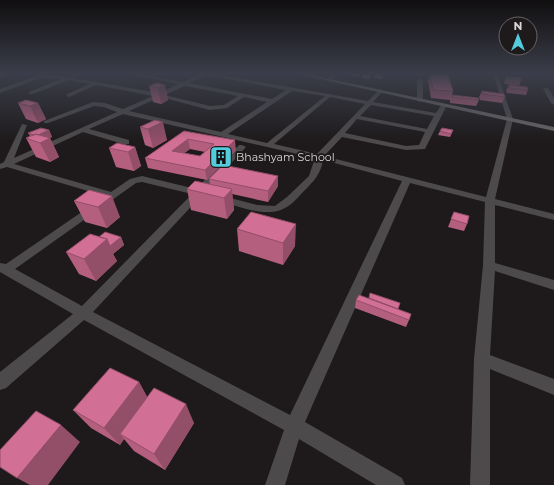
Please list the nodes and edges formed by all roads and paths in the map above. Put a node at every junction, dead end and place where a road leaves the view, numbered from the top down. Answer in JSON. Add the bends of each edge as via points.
{"nodes":[{"id":1,"x":330,"y":95,"type":"edge"},
{"id":2,"x":159,"y":96,"type":"edge"},
{"id":3,"x":162,"y":96,"type":"edge"},
{"id":4,"x":242,"y":96,"type":"joint"},
{"id":5,"x":280,"y":96,"type":"edge"},
{"id":6,"x":334,"y":96,"type":"edge"},
{"id":7,"x":375,"y":96,"type":"edge"},
{"id":8,"x":401,"y":96,"type":"edge"},
{"id":9,"x":420,"y":96,"type":"edge"},
{"id":10,"x":502,"y":96,"type":"edge"},
{"id":11,"x":420,"y":100,"type":"junction"},
{"id":12,"x":272,"y":101,"type":"junction"},
{"id":13,"x":369,"y":102,"type":"junction"},
{"id":14,"x":444,"y":105,"type":"junction"},
{"id":15,"x":124,"y":112,"type":"junction"},
{"id":16,"x":439,"y":115,"type":"junction"},
{"id":17,"x":355,"y":117,"type":"junction"},
{"id":18,"x":510,"y":119,"type":"junction"},
{"id":19,"x":46,"y":122,"type":"dead end"},
{"id":20,"x":24,"y":125,"type":"dead end"},
{"id":21,"x":554,"y":129,"type":"edge"},
{"id":22,"x":84,"y":130,"type":"junction"},
{"id":23,"x":429,"y":131,"type":"junction"},
{"id":24,"x":223,"y":134,"type":"junction"},
{"id":25,"x":339,"y":134,"type":"junction"},
{"id":26,"x":126,"y":142,"type":"dead end"},
{"id":27,"x":269,"y":145,"type":"junction"},
{"id":28,"x":242,"y":147,"type":"dead end"},
{"id":29,"x":319,"y":157,"type":"junction"},
{"id":30,"x":4,"y":166,"type":"edge"},
{"id":31,"x":407,"y":179,"type":"junction"},
{"id":32,"x":198,"y":193,"type":"junction"},
{"id":33,"x":112,"y":195,"type":"junction"},
{"id":34,"x":490,"y":200,"type":"junction"},
{"id":35,"x":554,"y":217,"type":"edge"},
{"id":36,"x":489,"y":265,"type":"junction"},
{"id":37,"x":3,"y":268,"type":"edge"},
{"id":38,"x":554,"y":285,"type":"edge"},
{"id":39,"x":83,"y":313,"type":"junction"},
{"id":40,"x":482,"y":359,"type":"junction"},
{"id":41,"x":0,"y":382,"type":"edge"},
{"id":42,"x":554,"y":386,"type":"edge"},
{"id":43,"x":294,"y":426,"type":"junction"},
{"id":44,"x":275,"y":485,"type":"edge"},
{"id":45,"x":395,"y":485,"type":"edge"},
{"id":46,"x":480,"y":485,"type":"edge"}],
"edges":[{"from":1,"to":27,"type":"street"},
{"from":2,"to":15,"type":"street"},
{"from":3,"to":4,"type":"street","via":[[210,108],[225,107]]},
{"from":4,"to":12,"type":"street"},
{"from":5,"to":12,"type":"street"},
{"from":6,"to":13,"type":"street"},
{"from":7,"to":13,"type":"street"},
{"from":8,"to":11,"type":"street"},
{"from":9,"to":11,"type":"street"},
{"from":10,"to":18,"type":"street"},
{"from":11,"to":14,"type":"street"},
{"from":12,"to":24,"type":"street"},
{"from":13,"to":16,"type":"street"},
{"from":13,"to":17,"type":"street"},
{"from":14,"to":16,"type":"street"},
{"from":14,"to":18,"type":"street"},
{"from":15,"to":19,"type":"street","via":[[94,104]]},
{"from":15,"to":22,"type":"street"},
{"from":15,"to":24,"type":"street"},
{"from":16,"to":23,"type":"street"},
{"from":17,"to":23,"type":"street"},
{"from":17,"to":25,"type":"street"},
{"from":18,"to":21,"type":"street"},
{"from":18,"to":34,"type":"street"},
{"from":20,"to":30,"type":"street"},
{"from":22,"to":26,"type":"street"},
{"from":22,"to":30,"type":"street"},
{"from":23,"to":25,"type":"street","via":[[422,147],[416,149]]},
{"from":24,"to":27,"type":"street"},
{"from":25,"to":29,"type":"street"},
{"from":27,"to":29,"type":"street"},
{"from":28,"to":32,"type":"street"},
{"from":29,"to":31,"type":"street"},
{"from":29,"to":32,"type":"street","via":[[315,175],[276,209],[266,209]]},
{"from":30,"to":33,"type":"street"},
{"from":31,"to":34,"type":"street"},
{"from":31,"to":43,"type":"street"},
{"from":32,"to":33,"type":"street","via":[[142,179],[133,180]]},
{"from":32,"to":39,"type":"street"},
{"from":33,"to":37,"type":"street"},
{"from":34,"to":35,"type":"street"},
{"from":34,"to":36,"type":"street"},
{"from":36,"to":38,"type":"street"},
{"from":36,"to":40,"type":"street"},
{"from":37,"to":39,"type":"street"},
{"from":39,"to":41,"type":"street"},
{"from":39,"to":43,"type":"street"},
{"from":40,"to":42,"type":"street"},
{"from":40,"to":46,"type":"street"},
{"from":43,"to":44,"type":"street"},
{"from":43,"to":45,"type":"street"}]}
